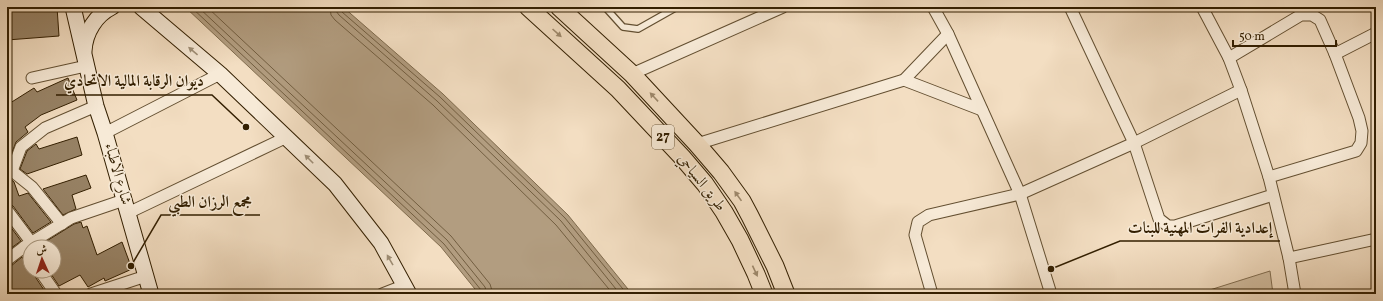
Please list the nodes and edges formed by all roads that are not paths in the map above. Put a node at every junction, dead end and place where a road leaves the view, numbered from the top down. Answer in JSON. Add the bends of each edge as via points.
{"nodes":[{"id":1,"x":73,"y":7,"type":"edge"},
{"id":2,"x":112,"y":7,"type":"edge"},
{"id":3,"x":141,"y":7,"type":"edge"},
{"id":4,"x":528,"y":7,"type":"edge"},
{"id":5,"x":559,"y":7,"type":"edge"},
{"id":6,"x":605,"y":7,"type":"edge"},
{"id":7,"x":677,"y":7,"type":"edge"},
{"id":8,"x":782,"y":7,"type":"edge"},
{"id":9,"x":933,"y":7,"type":"edge"},
{"id":10,"x":1070,"y":7,"type":"edge"},
{"id":11,"x":1202,"y":7,"type":"edge"},
{"id":12,"x":1376,"y":33,"type":"edge"},
{"id":13,"x":948,"y":34,"type":"junction"},
{"id":14,"x":1335,"y":54,"type":"junction"},
{"id":15,"x":1229,"y":58,"type":"junction"},
{"id":16,"x":85,"y":60,"type":"junction"},
{"id":17,"x":220,"y":74,"type":"junction"},
{"id":18,"x":632,"y":74,"type":"junction"},
{"id":19,"x":32,"y":78,"type":"dead end"},
{"id":20,"x":904,"y":80,"type":"junction"},
{"id":21,"x":1242,"y":90,"type":"junction"},
{"id":22,"x":96,"y":106,"type":"junction"},
{"id":23,"x":982,"y":110,"type":"junction"},
{"id":24,"x":105,"y":133,"type":"junction"},
{"id":25,"x":287,"y":137,"type":"junction"},
{"id":26,"x":1134,"y":143,"type":"junction"},
{"id":27,"x":697,"y":144,"type":"junction"},
{"id":28,"x":10,"y":169,"type":"edge"},
{"id":29,"x":1269,"y":177,"type":"junction"},
{"id":30,"x":1020,"y":194,"type":"junction"},
{"id":31,"x":1273,"y":195,"type":"junction"},
{"id":32,"x":126,"y":206,"type":"junction"},
{"id":33,"x":7,"y":210,"type":"edge"},
{"id":34,"x":750,"y":216,"type":"junction"},
{"id":35,"x":62,"y":224,"type":"junction"},
{"id":36,"x":732,"y":226,"type":"junction"},
{"id":37,"x":23,"y":239,"type":"edge"},
{"id":38,"x":41,"y":239,"type":"edge"},
{"id":39,"x":1376,"y":239,"type":"edge"},
{"id":40,"x":764,"y":242,"type":"junction"},
{"id":41,"x":22,"y":251,"type":"edge"},
{"id":42,"x":745,"y":251,"type":"junction"},
{"id":43,"x":1290,"y":258,"type":"junction"},
{"id":44,"x":7,"y":260,"type":"edge"},
{"id":45,"x":146,"y":276,"type":"junction"},
{"id":46,"x":46,"y":279,"type":"edge"},
{"id":47,"x":407,"y":289,"type":"edge"},
{"id":48,"x":56,"y":294,"type":"edge"},
{"id":49,"x":91,"y":294,"type":"edge"},
{"id":50,"x":151,"y":294,"type":"edge"},
{"id":51,"x":382,"y":294,"type":"edge"},
{"id":52,"x":764,"y":294,"type":"edge"},
{"id":53,"x":786,"y":294,"type":"edge"},
{"id":54,"x":932,"y":294,"type":"edge"},
{"id":55,"x":1051,"y":294,"type":"edge"},
{"id":56,"x":1295,"y":294,"type":"edge"}],
"edges":[{"from":1,"to":16,"type":"street","name":"شارع الاطباء"},
{"from":2,"to":16,"type":"street","name":"شارع الاطباء","via":[[95,21],[88,33],[84,44]]},
{"from":17,"to":3,"type":"street","one_way":true},
{"from":4,"to":36,"type":"main road","name":"طريق السياحي","number":"27","one_way":true,"via":[[618,89],[705,184]]},
{"from":5,"to":18,"type":"main road","name":"طريق السياحي","number":"27"},
{"from":6,"to":7,"type":"lane","via":[[623,27],[638,28]]},
{"from":8,"to":18,"type":"street"},
{"from":9,"to":13,"type":"street"},
{"from":10,"to":26,"type":"street"},
{"from":11,"to":15,"type":"street"},
{"from":12,"to":14,"type":"street"},
{"from":13,"to":20,"type":"street"},
{"from":13,"to":23,"type":"street"},
{"from":14,"to":15,"type":"street","via":[[1320,20],[1312,15],[1301,15]]},
{"from":14,"to":29,"type":"street","via":[[1359,118],[1361,143],[1356,151]]},
{"from":15,"to":21,"type":"street"},
{"from":16,"to":19,"type":"street"},
{"from":16,"to":22,"type":"street","name":"شارع الاطباء"},
{"from":17,"to":24,"type":"street"},
{"from":17,"to":25,"type":"street"},
{"from":27,"to":18,"type":"main road","name":"طريق السياحي","number":"27","one_way":true},
{"from":20,"to":23,"type":"street"},
{"from":20,"to":27,"type":"street"},
{"from":21,"to":26,"type":"street"},
{"from":21,"to":29,"type":"street"},
{"from":22,"to":24,"type":"street","name":"شارع الاطباء"},
{"from":22,"to":28,"type":"street","via":[[45,128],[21,147]]},
{"from":23,"to":30,"type":"street"},
{"from":24,"to":32,"type":"street","name":"شارع الاطباء"},
{"from":25,"to":32,"type":"street"},
{"from":47,"to":25,"type":"street","one_way":true,"via":[[381,243],[335,184]]},
{"from":26,"to":30,"type":"street"},
{"from":26,"to":31,"type":"street","via":[[1159,219],[1168,226]]},
{"from":34,"to":27,"type":"main road","name":"طريق السياحي","number":"27","one_way":true,"via":[[721,172]]},
{"from":28,"to":35,"type":"street","via":[[32,187]]},
{"from":29,"to":31,"type":"street"},
{"from":30,"to":54,"type":"street","via":[[929,215],[918,222],[915,235]]},
{"from":30,"to":55,"type":"street"},
{"from":31,"to":43,"type":"street"},
{"from":32,"to":35,"type":"street","via":[[71,218]]},
{"from":32,"to":45,"type":"street","name":"شارع الاطباء"},
{"from":33,"to":37,"type":"street"},
{"from":34,"to":36,"type":"main road","via":[[746,224]]},
{"from":34,"to":40,"type":"main road","name":"طريق السياحي","number":"27"},
{"from":35,"to":38,"type":"street"},
{"from":36,"to":42,"type":"main road","name":"طريق السياحي","number":"27"},
{"from":39,"to":43,"type":"street"},
{"from":40,"to":42,"type":"main road","via":[[750,243]]},
{"from":40,"to":53,"type":"main road","name":"طريق السياحي","number":"27"},
{"from":41,"to":44,"type":"street"},
{"from":42,"to":52,"type":"main road","name":"طريق السياحي","number":"27","one_way":true},
{"from":43,"to":56,"type":"street"},
{"from":45,"to":49,"type":"street"},
{"from":45,"to":50,"type":"street","name":"شارع الاطباء"},
{"from":46,"to":48,"type":"street"},
{"from":47,"to":51,"type":"street"}]}
